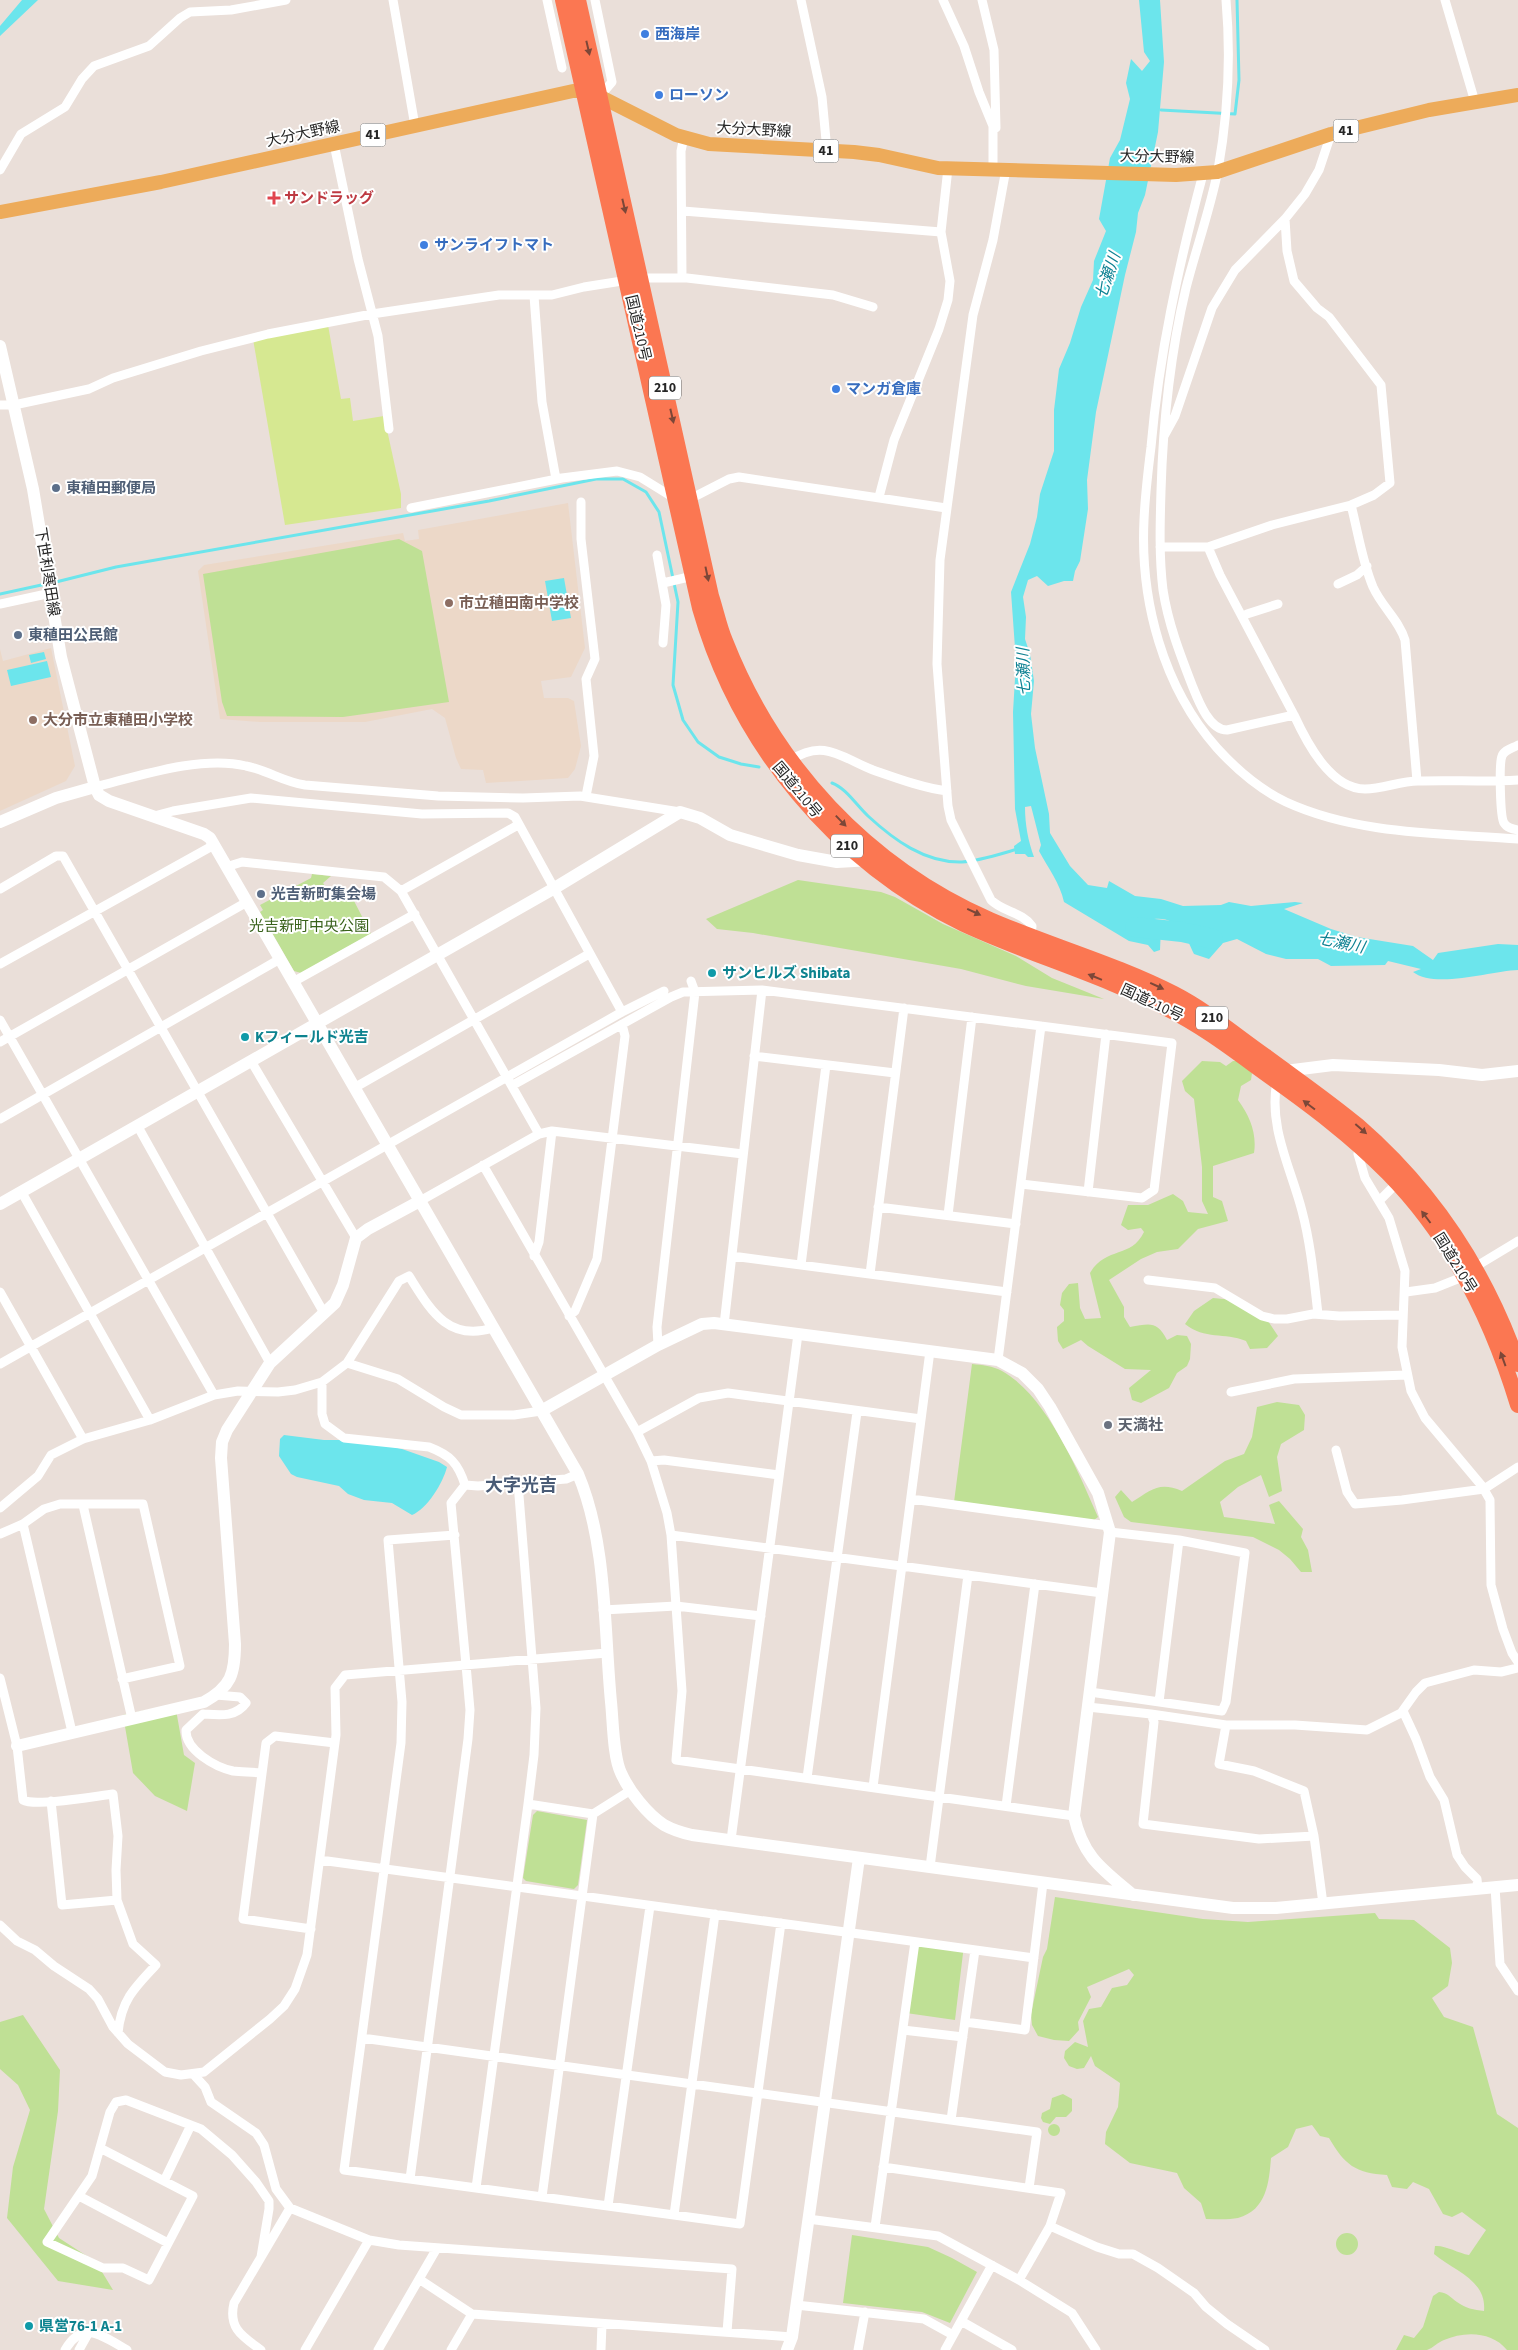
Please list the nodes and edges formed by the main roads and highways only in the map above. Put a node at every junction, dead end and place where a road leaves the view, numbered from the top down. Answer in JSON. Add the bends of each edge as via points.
{"nodes":[{"id":1,"x":563,"y":0,"type":"edge"},
{"id":2,"x":578,"y":0,"type":"edge"},
{"id":3,"x":592,"y":94,"type":"junction"},
{"id":4,"x":1518,"y":95,"type":"edge"},
{"id":5,"x":0,"y":212,"type":"edge"},
{"id":6,"x":683,"y":499,"type":"junction"},
{"id":7,"x":1281,"y":1076,"type":"junction"},
{"id":8,"x":1470,"y":1271,"type":"junction"},
{"id":9,"x":1518,"y":1364,"type":"edge"},
{"id":10,"x":1518,"y":1405,"type":"edge"}],
"edges":[{"from":1,"to":3,"type":"highway","name":"国道210号","number":"210"},
{"from":2,"to":3,"type":"highway","name":"国道210号","number":"210","one_way":true},
{"from":3,"to":4,"type":"main road","name":"大分大野線","number":"41","via":[[684,137],[709,144],[879,155],[948,168],[1176,175],[1210,173],[1331,134],[1409,115]]},
{"from":3,"to":5,"type":"main road","name":"大分大野線","number":"41","via":[[563,93],[117,191]]},
{"from":3,"to":6,"type":"highway","name":"国道210号","number":"210"},
{"from":6,"to":7,"type":"highway","name":"国道210号","number":"210","one_way":true,"via":[[724,639],[746,688],[776,740],[848,828],[885,858],[952,901],[993,921],[1178,996],[1213,1018]]},
{"from":7,"to":6,"type":"highway","name":"国道210号","number":"210","one_way":true,"via":[[1183,1016],[964,923],[920,899],[865,861],[806,804],[780,771],[738,704],[715,654],[687,578]]},
{"from":8,"to":7,"type":"highway","name":"国道210号","number":"210","one_way":true,"via":[[1398,1182]]},
{"from":7,"to":8,"type":"highway","name":"国道210号","number":"210","one_way":true,"via":[[1356,1124],[1403,1169],[1439,1212]]},
{"from":8,"to":9,"type":"highway","name":"国道210号","number":"210","via":[[1494,1301]]},
{"from":10,"to":8,"type":"highway","name":"国道210号","number":"210","one_way":true}]}
